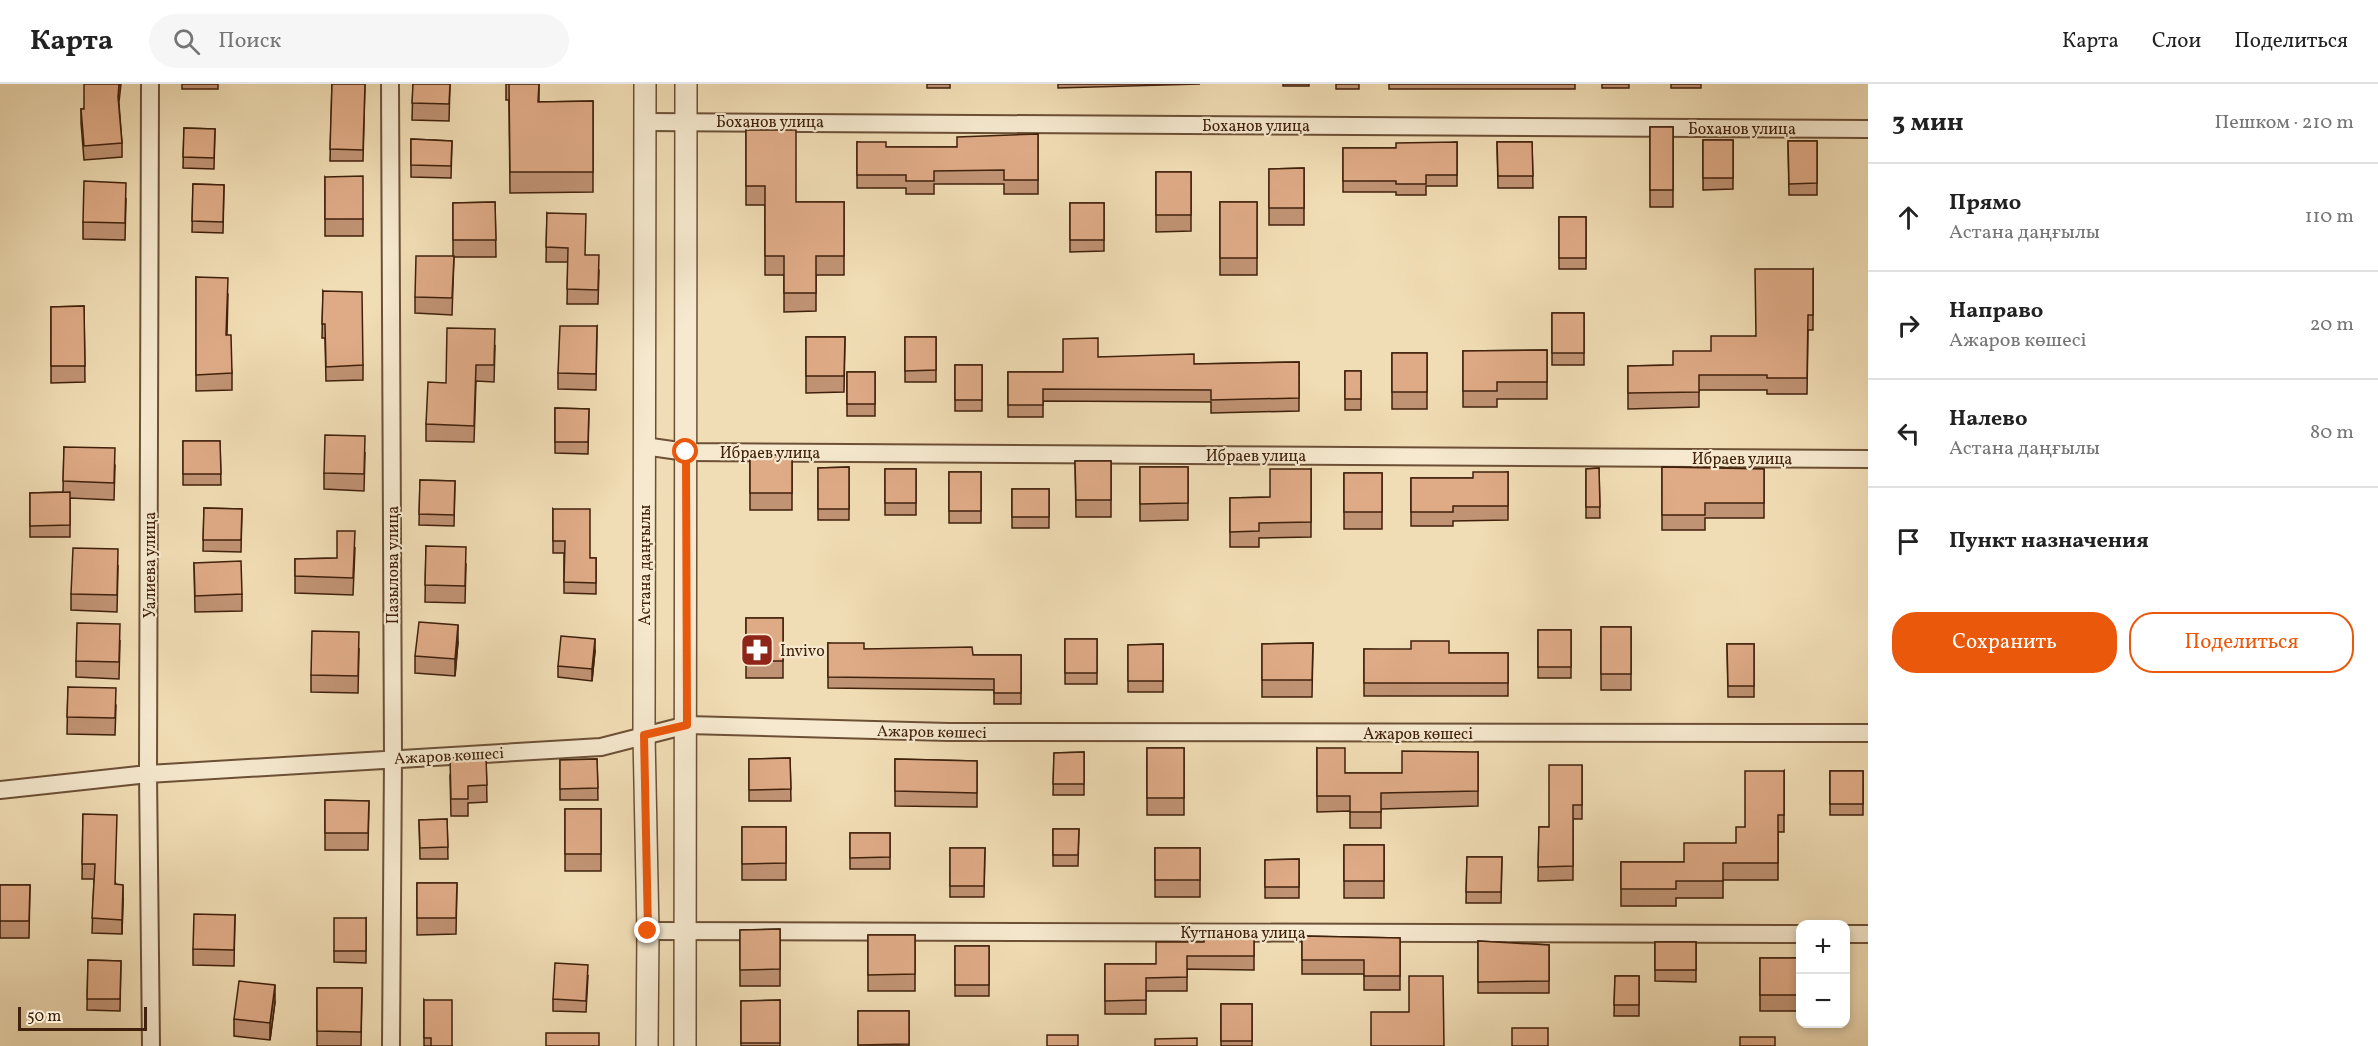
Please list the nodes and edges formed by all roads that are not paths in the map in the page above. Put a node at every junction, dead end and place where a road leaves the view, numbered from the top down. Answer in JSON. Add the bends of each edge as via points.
{"nodes":[{"id":1,"x":150,"y":84,"type":"edge"},
{"id":2,"x":390,"y":84,"type":"edge"},
{"id":3,"x":645,"y":84,"type":"edge"},
{"id":4,"x":686,"y":84,"type":"edge"},
{"id":5,"x":686,"y":121,"type":"junction"},
{"id":6,"x":645,"y":122,"type":"junction"},
{"id":7,"x":1868,"y":129,"type":"edge"},
{"id":8,"x":644,"y":446,"type":"junction"},
{"id":9,"x":686,"y":452,"type":"junction"},
{"id":10,"x":1868,"y":459,"type":"edge"},
{"id":11,"x":687,"y":725,"type":"junction"},
{"id":12,"x":1868,"y":733,"type":"edge"},
{"id":13,"x":644,"y":735,"type":"junction"},
{"id":14,"x":393,"y":758,"type":"junction"},
{"id":15,"x":148,"y":774,"type":"junction"},
{"id":16,"x":0,"y":790,"type":"edge"},
{"id":17,"x":685,"y":930,"type":"junction"},
{"id":18,"x":648,"y":931,"type":"junction"},
{"id":19,"x":1796,"y":933,"type":"edge"},
{"id":20,"x":1850,"y":934,"type":"edge"},
{"id":21,"x":1868,"y":934,"type":"edge"},
{"id":22,"x":151,"y":1046,"type":"edge"},
{"id":23,"x":391,"y":1046,"type":"edge"},
{"id":24,"x":647,"y":1046,"type":"edge"},
{"id":25,"x":685,"y":1046,"type":"edge"}],
"edges":[{"from":1,"to":15,"type":"street","name":"Уалиева улица"},
{"from":2,"to":14,"type":"street","name":"Пазылова улица"},
{"from":3,"to":6,"type":"street","name":"Астана даңғылы"},
{"from":4,"to":5,"type":"street"},
{"from":5,"to":6,"type":"street","name":"Боханов улица"},
{"from":5,"to":7,"type":"street","name":"Боханов улица"},
{"from":5,"to":9,"type":"street"},
{"from":6,"to":8,"type":"street","name":"Астана даңғылы"},
{"from":8,"to":9,"type":"street","name":"Ибраев улица"},
{"from":8,"to":13,"type":"street","name":"Астана даңғылы"},
{"from":9,"to":10,"type":"street","name":"Ибраев улица"},
{"from":9,"to":11,"type":"street"},
{"from":11,"to":12,"type":"street","name":"Ажаров көшесі","via":[[949,732]]},
{"from":11,"to":13,"type":"street","name":"Ажаров көшесі"},
{"from":11,"to":17,"type":"street"},
{"from":13,"to":14,"type":"street","name":"Ажаров көшесі","via":[[601,747]]},
{"from":13,"to":18,"type":"street","name":"Астана даңғылы"},
{"from":14,"to":15,"type":"street","name":"Ажаров көшесі"},
{"from":14,"to":23,"type":"street","name":"Пазылова улица"},
{"from":15,"to":16,"type":"street","name":"Ажаров көшесі"},
{"from":15,"to":22,"type":"street","name":"Уалиева улица"},
{"from":17,"to":18,"type":"street","name":"Кутпанова улица"},
{"from":17,"to":19,"type":"street","name":"Кутпанова улица"},
{"from":17,"to":25,"type":"street"},
{"from":18,"to":24,"type":"street","name":"Астана даңғылы"},
{"from":20,"to":21,"type":"street"}]}
